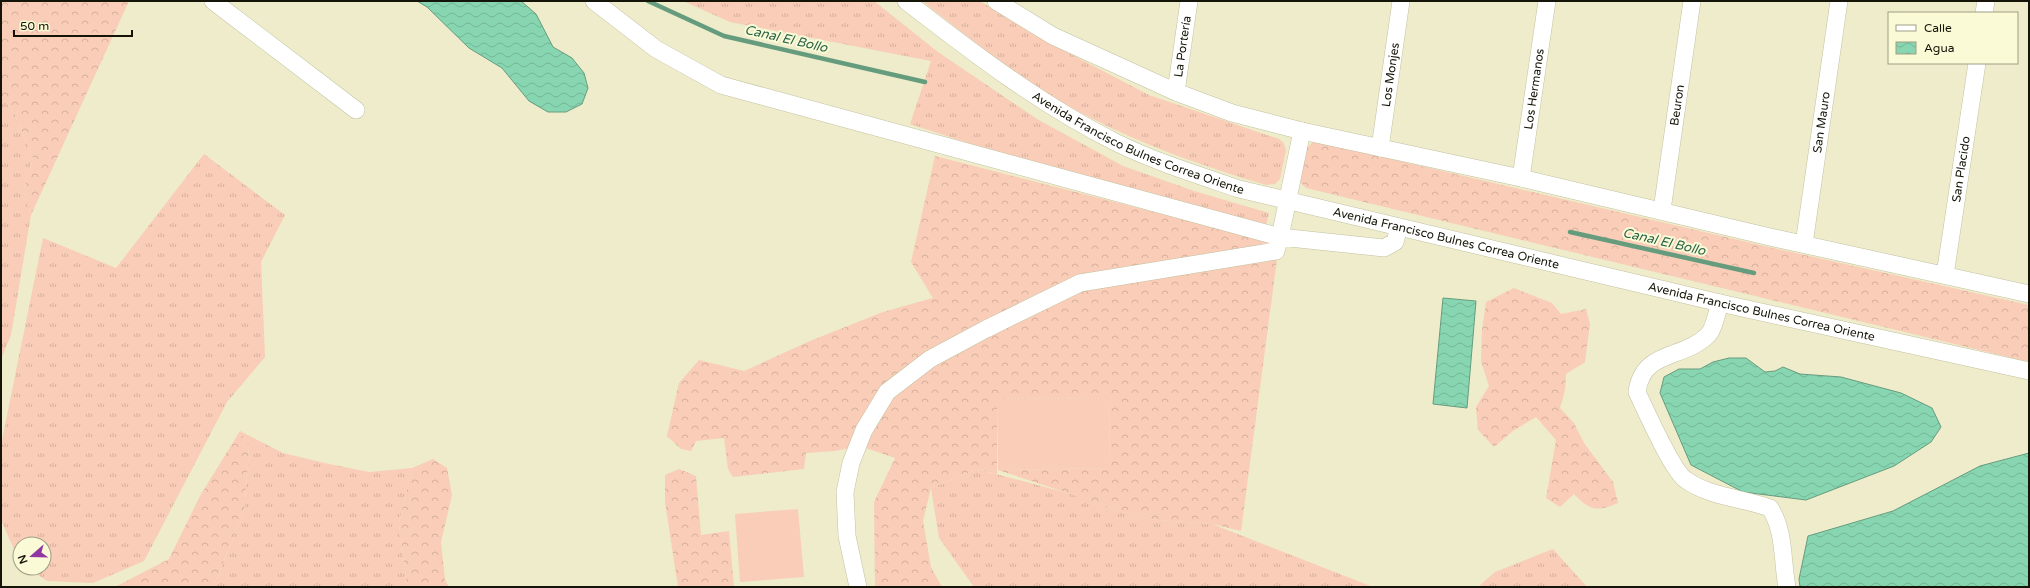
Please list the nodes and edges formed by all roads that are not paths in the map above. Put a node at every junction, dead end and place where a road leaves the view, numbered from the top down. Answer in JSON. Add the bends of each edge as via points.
{"nodes":[{"id":1,"x":213,"y":1,"type":"edge"},
{"id":2,"x":594,"y":1,"type":"edge"},
{"id":3,"x":906,"y":1,"type":"edge"},
{"id":4,"x":996,"y":1,"type":"edge"},
{"id":5,"x":1189,"y":1,"type":"edge"},
{"id":6,"x":1401,"y":1,"type":"edge"},
{"id":7,"x":1547,"y":1,"type":"edge"},
{"id":8,"x":1692,"y":1,"type":"edge"},
{"id":9,"x":1839,"y":1,"type":"edge"},
{"id":10,"x":1986,"y":1,"type":"edge"},
{"id":11,"x":1984,"y":12,"type":"edge"},
{"id":12,"x":1977,"y":64,"type":"edge"},
{"id":13,"x":1176,"y":92,"type":"junction"},
{"id":14,"x":356,"y":110,"type":"dead end"},
{"id":15,"x":1302,"y":131,"type":"junction"},
{"id":16,"x":1380,"y":148,"type":"junction"},
{"id":17,"x":1521,"y":178,"type":"junction"},
{"id":18,"x":1287,"y":200,"type":"junction"},
{"id":19,"x":1662,"y":210,"type":"junction"},
{"id":20,"x":1399,"y":227,"type":"junction"},
{"id":21,"x":1280,"y":237,"type":"junction"},
{"id":22,"x":1804,"y":244,"type":"junction"},
{"id":23,"x":1945,"y":275,"type":"junction"},
{"id":24,"x":2029,"y":294,"type":"edge"},
{"id":25,"x":1720,"y":303,"type":"junction"},
{"id":26,"x":2029,"y":371,"type":"edge"},
{"id":27,"x":858,"y":587,"type":"edge"},
{"id":28,"x":1787,"y":587,"type":"edge"}],
"edges":[{"from":1,"to":14,"type":"street"},
{"from":2,"to":21,"type":"street","via":[[656,49],[721,85]]},
{"from":3,"to":18,"type":"street","name":"Avenida Francisco Bulnes Correa Oriente","via":[[968,50],[1031,94],[1117,143],[1169,166],[1239,189]]},
{"from":4,"to":13,"type":"street","via":[[1053,36]]},
{"from":5,"to":13,"type":"street","name":"La Portería"},
{"from":6,"to":16,"type":"street","name":"Los Monjes"},
{"from":7,"to":17,"type":"street","name":"Los Hermanos"},
{"from":8,"to":19,"type":"street","name":"Beuron"},
{"from":9,"to":22,"type":"street","name":"San Mauro"},
{"from":10,"to":11,"type":"street"},
{"from":12,"to":23,"type":"street","name":"San Placido"},
{"from":13,"to":15,"type":"street","via":[[1232,113]]},
{"from":15,"to":16,"type":"street"},
{"from":15,"to":18,"type":"street"},
{"from":16,"to":17,"type":"street"},
{"from":17,"to":19,"type":"street"},
{"from":18,"to":20,"type":"street","name":"Avenida Francisco Bulnes Correa Oriente"},
{"from":18,"to":21,"type":"street"},
{"from":19,"to":22,"type":"street"},
{"from":20,"to":21,"type":"street","via":[[1395,242],[1384,248]]},
{"from":20,"to":25,"type":"street","name":"Avenida Francisco Bulnes Correa Oriente"},
{"from":21,"to":27,"type":"street","via":[[1276,251],[1080,283],[986,329],[930,360],[887,392],[864,430],[851,463],[845,492],[847,536]]},
{"from":22,"to":23,"type":"street"},
{"from":23,"to":24,"type":"street"},
{"from":25,"to":26,"type":"street","name":"Avenida Francisco Bulnes Correa Oriente"},
{"from":25,"to":28,"type":"street","via":[[1709,334],[1695,345],[1653,361],[1638,380],[1637,392],[1684,480],[1708,491],[1770,508],[1779,528]]}]}
